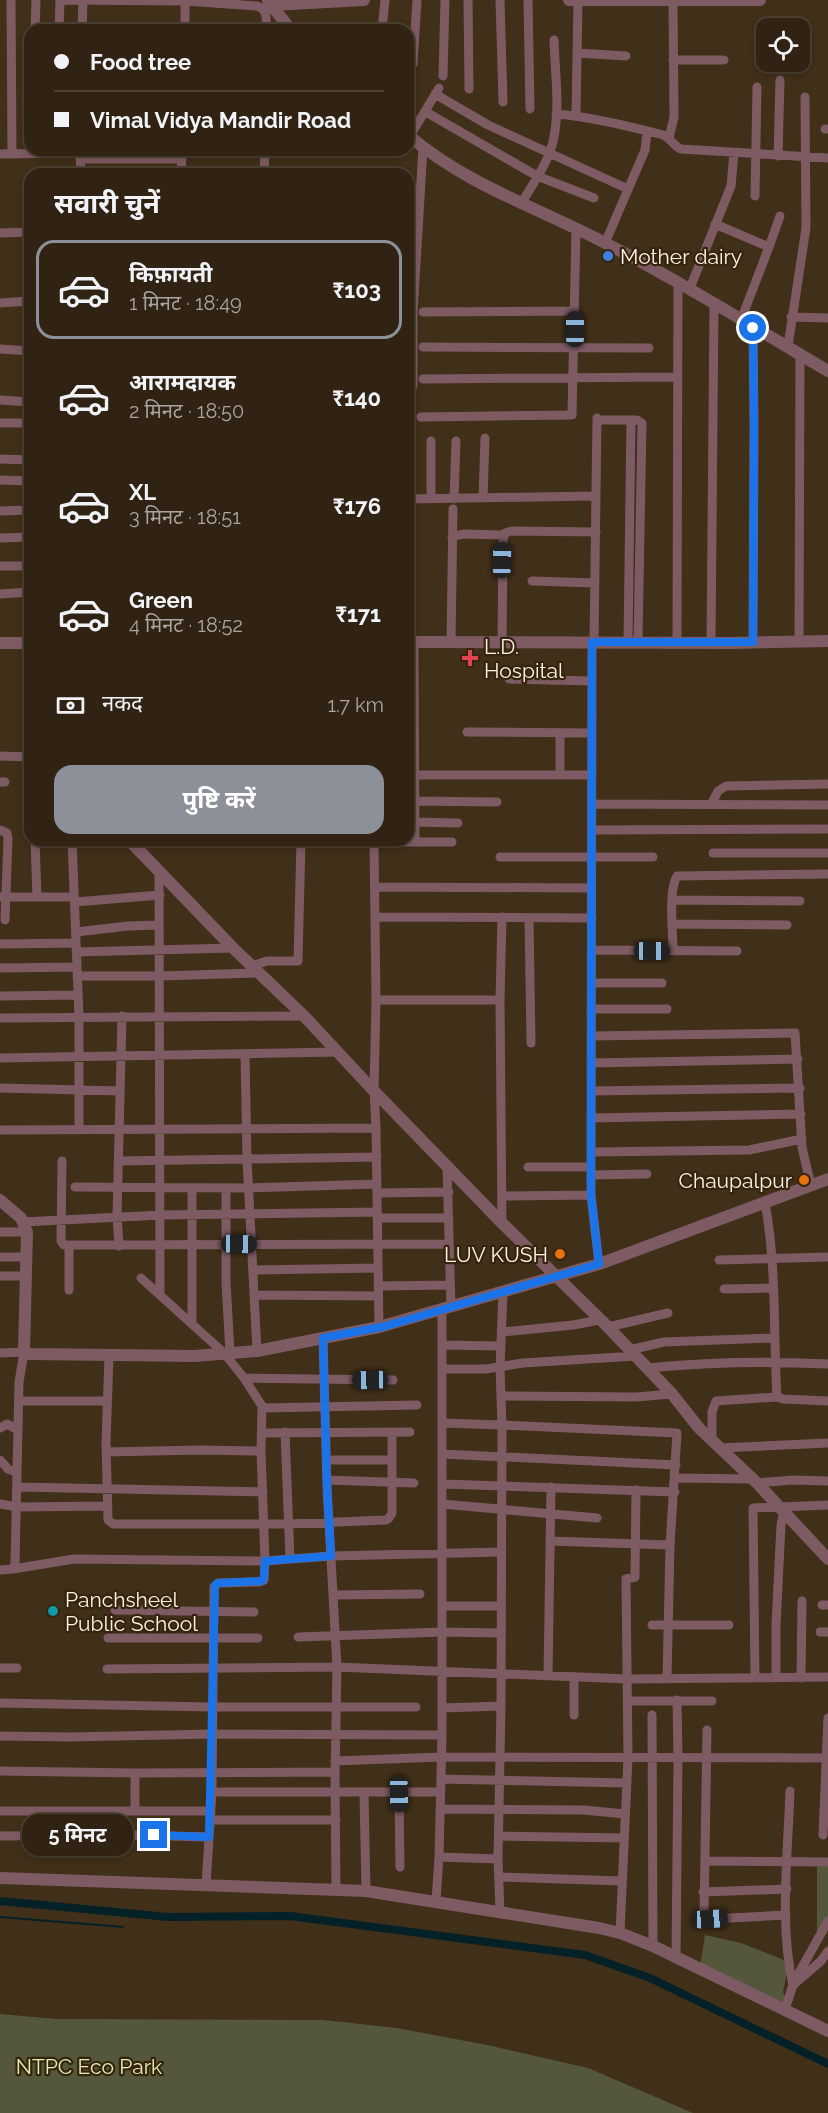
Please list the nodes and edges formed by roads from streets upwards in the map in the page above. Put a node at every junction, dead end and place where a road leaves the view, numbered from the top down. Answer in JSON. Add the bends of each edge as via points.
{"nodes":[{"id":1,"x":11,"y":0,"type":"edge"},
{"id":2,"x":36,"y":0,"type":"edge"},
{"id":3,"x":60,"y":0,"type":"edge"},
{"id":4,"x":82,"y":0,"type":"edge"},
{"id":5,"x":354,"y":0,"type":"edge"},
{"id":6,"x":364,"y":0,"type":"edge"},
{"id":7,"x":385,"y":0,"type":"edge"},
{"id":8,"x":417,"y":0,"type":"edge"},
{"id":9,"x":445,"y":0,"type":"edge"},
{"id":10,"x":468,"y":0,"type":"edge"},
{"id":11,"x":500,"y":0,"type":"edge"},
{"id":12,"x":528,"y":0,"type":"edge"},
{"id":13,"x":569,"y":0,"type":"edge"},
{"id":14,"x":578,"y":0,"type":"edge"},
{"id":15,"x":650,"y":0,"type":"edge"},
{"id":16,"x":699,"y":0,"type":"edge"},
{"id":17,"x":760,"y":0,"type":"edge"},
{"id":18,"x":185,"y":1,"type":"edge"},
{"id":19,"x":324,"y":1,"type":"edge"},
{"id":20,"x":674,"y":1,"type":"edge"},
{"id":21,"x":299,"y":2,"type":"edge"},
{"id":22,"x":268,"y":5,"type":"edge"},
{"id":23,"x":35,"y":24,"type":"edge"},
{"id":24,"x":59,"y":24,"type":"edge"},
{"id":25,"x":82,"y":24,"type":"edge"},
{"id":26,"x":185,"y":24,"type":"edge"},
{"id":27,"x":266,"y":24,"type":"edge"},
{"id":28,"x":285,"y":24,"type":"edge"},
{"id":29,"x":383,"y":24,"type":"edge"},
{"id":30,"x":554,"y":40,"type":"dead end"},
{"id":31,"x":414,"y":48,"type":"edge"},
{"id":32,"x":577,"y":53,"type":"junction"},
{"id":33,"x":626,"y":56,"type":"dead end"},
{"id":34,"x":673,"y":60,"type":"junction"},
{"id":35,"x":724,"y":60,"type":"dead end"},
{"id":36,"x":443,"y":76,"type":"dead end"},
{"id":37,"x":780,"y":80,"type":"dead end"},
{"id":38,"x":757,"y":87,"type":"dead end"},
{"id":39,"x":469,"y":89,"type":"dead end"},
{"id":40,"x":805,"y":97,"type":"dead end"},
{"id":41,"x":503,"y":102,"type":"dead end"},
{"id":42,"x":530,"y":109,"type":"dead end"},
{"id":43,"x":426,"y":112,"type":"junction"},
{"id":44,"x":556,"y":114,"type":"junction"},
{"id":45,"x":576,"y":116,"type":"junction"},
{"id":46,"x":414,"y":129,"type":"edge"},
{"id":47,"x":647,"y":132,"type":"junction"},
{"id":48,"x":669,"y":138,"type":"junction"},
{"id":49,"x":414,"y":140,"type":"edge"},
{"id":50,"x":423,"y":148,"type":"junction"},
{"id":51,"x":24,"y":153,"type":"edge"},
{"id":52,"x":549,"y":153,"type":"junction"},
{"id":53,"x":734,"y":153,"type":"junction"},
{"id":54,"x":0,"y":154,"type":"edge"},
{"id":55,"x":12,"y":154,"type":"junction"},
{"id":56,"x":755,"y":154,"type":"junction"},
{"id":57,"x":778,"y":156,"type":"junction"},
{"id":58,"x":805,"y":158,"type":"junction"},
{"id":59,"x":828,"y":158,"type":"edge"},
{"id":60,"x":537,"y":176,"type":"junction"},
{"id":61,"x":628,"y":189,"type":"junction"},
{"id":62,"x":755,"y":196,"type":"dead end"},
{"id":63,"x":594,"y":198,"type":"dead end"},
{"id":64,"x":521,"y":204,"type":"junction"},
{"id":65,"x":414,"y":214,"type":"edge"},
{"id":66,"x":780,"y":216,"type":"dead end"},
{"id":67,"x":715,"y":224,"type":"junction"},
{"id":68,"x":576,"y":228,"type":"junction"},
{"id":69,"x":24,"y":231,"type":"edge"},
{"id":70,"x":0,"y":233,"type":"edge"},
{"id":71,"x":605,"y":243,"type":"junction"},
{"id":72,"x":769,"y":248,"type":"junction"},
{"id":73,"x":678,"y":281,"type":"junction"},
{"id":74,"x":690,"y":288,"type":"junction"},
{"id":75,"x":24,"y":301,"type":"edge"},
{"id":76,"x":0,"y":303,"type":"edge"},
{"id":77,"x":714,"y":305,"type":"junction"},
{"id":78,"x":574,"y":311,"type":"junction"},
{"id":79,"x":423,"y":312,"type":"dead end"},
{"id":80,"x":791,"y":317,"type":"junction"},
{"id":81,"x":828,"y":318,"type":"edge"},
{"id":82,"x":741,"y":320,"type":"junction"},
{"id":83,"x":753,"y":328,"type":"junction"},
{"id":84,"x":788,"y":346,"type":"junction"},
{"id":85,"x":423,"y":347,"type":"dead end"},
{"id":86,"x":575,"y":348,"type":"junction"},
{"id":87,"x":649,"y":348,"type":"dead end"},
{"id":88,"x":0,"y":349,"type":"edge"},
{"id":89,"x":24,"y":351,"type":"edge"},
{"id":90,"x":800,"y":354,"type":"junction"},
{"id":91,"x":828,"y":371,"type":"edge"},
{"id":92,"x":677,"y":377,"type":"junction"},
{"id":93,"x":574,"y":378,"type":"junction"},
{"id":94,"x":423,"y":379,"type":"dead end"},
{"id":95,"x":0,"y":400,"type":"edge"},
{"id":96,"x":24,"y":402,"type":"edge"},
{"id":97,"x":572,"y":415,"type":"junction"},
{"id":98,"x":421,"y":417,"type":"dead end"},
{"id":99,"x":0,"y":423,"type":"edge"},
{"id":100,"x":24,"y":423,"type":"edge"},
{"id":101,"x":572,"y":427,"type":"dead end"},
{"id":102,"x":485,"y":438,"type":"dead end"},
{"id":103,"x":431,"y":441,"type":"dead end"},
{"id":104,"x":456,"y":441,"type":"dead end"},
{"id":105,"x":0,"y":459,"type":"edge"},
{"id":106,"x":24,"y":460,"type":"edge"},
{"id":107,"x":0,"y":480,"type":"edge"},
{"id":108,"x":24,"y":482,"type":"edge"},
{"id":109,"x":596,"y":496,"type":"junction"},
{"id":110,"x":483,"y":498,"type":"junction"},
{"id":111,"x":414,"y":499,"type":"edge"},
{"id":112,"x":431,"y":499,"type":"junction"},
{"id":113,"x":453,"y":504,"type":"junction"},
{"id":114,"x":24,"y":510,"type":"edge"},
{"id":115,"x":0,"y":511,"type":"edge"},
{"id":116,"x":596,"y":532,"type":"junction"},
{"id":117,"x":503,"y":535,"type":"junction"},
{"id":118,"x":24,"y":537,"type":"edge"},
{"id":119,"x":452,"y":537,"type":"junction"},
{"id":120,"x":0,"y":538,"type":"edge"},
{"id":121,"x":0,"y":566,"type":"edge"},
{"id":122,"x":24,"y":566,"type":"edge"},
{"id":123,"x":532,"y":581,"type":"dead end"},
{"id":124,"x":595,"y":583,"type":"junction"},
{"id":125,"x":24,"y":592,"type":"edge"},
{"id":126,"x":0,"y":594,"type":"edge"},
{"id":127,"x":799,"y":641,"type":"junction"},
{"id":128,"x":828,"y":641,"type":"edge"},
{"id":129,"x":414,"y":642,"type":"edge"},
{"id":130,"x":451,"y":642,"type":"junction"},
{"id":131,"x":502,"y":642,"type":"junction"},
{"id":132,"x":593,"y":642,"type":"junction"},
{"id":133,"x":633,"y":642,"type":"junction"},
{"id":134,"x":676,"y":642,"type":"junction"},
{"id":135,"x":711,"y":642,"type":"junction"},
{"id":136,"x":753,"y":642,"type":"junction"},
{"id":137,"x":0,"y":643,"type":"edge"},
{"id":138,"x":24,"y":643,"type":"edge"},
{"id":139,"x":509,"y":679,"type":"dead end"},
{"id":140,"x":592,"y":681,"type":"junction"},
{"id":141,"x":467,"y":732,"type":"dead end"},
{"id":142,"x":560,"y":733,"type":"junction"},
{"id":143,"x":592,"y":733,"type":"junction"},
{"id":144,"x":0,"y":756,"type":"edge"},
{"id":145,"x":24,"y":757,"type":"edge"},
{"id":146,"x":414,"y":775,"type":"edge"},
{"id":147,"x":560,"y":775,"type":"junction"},
{"id":148,"x":592,"y":775,"type":"junction"},
{"id":149,"x":828,"y":784,"type":"edge"},
{"id":150,"x":497,"y":802,"type":"dead end"},
{"id":151,"x":592,"y":804,"type":"junction"},
{"id":152,"x":711,"y":805,"type":"junction"},
{"id":153,"x":828,"y":805,"type":"edge"},
{"id":154,"x":414,"y":806,"type":"edge"},
{"id":155,"x":414,"y":817,"type":"edge"},
{"id":156,"x":415,"y":822,"type":"junction"},
{"id":157,"x":458,"y":823,"type":"dead end"},
{"id":158,"x":828,"y":829,"type":"edge"},
{"id":159,"x":0,"y":830,"type":"edge"},
{"id":160,"x":592,"y":830,"type":"junction"},
{"id":161,"x":415,"y":842,"type":"joint"},
{"id":162,"x":452,"y":842,"type":"dead end"},
{"id":163,"x":35,"y":846,"type":"edge"},
{"id":164,"x":72,"y":846,"type":"edge"},
{"id":165,"x":135,"y":846,"type":"edge"},
{"id":166,"x":301,"y":846,"type":"edge"},
{"id":167,"x":374,"y":846,"type":"edge"},
{"id":168,"x":713,"y":853,"type":"dead end"},
{"id":169,"x":828,"y":853,"type":"edge"},
{"id":170,"x":500,"y":857,"type":"dead end"},
{"id":171,"x":591,"y":857,"type":"junction"},
{"id":172,"x":653,"y":857,"type":"dead end"},
{"id":173,"x":159,"y":870,"type":"junction"},
{"id":174,"x":828,"y":874,"type":"edge"},
{"id":175,"x":375,"y":887,"type":"junction"},
{"id":176,"x":590,"y":888,"type":"junction"},
{"id":177,"x":160,"y":895,"type":"junction"},
{"id":178,"x":3,"y":897,"type":"edge"},
{"id":179,"x":37,"y":897,"type":"junction"},
{"id":180,"x":75,"y":900,"type":"junction"},
{"id":181,"x":673,"y":900,"type":"junction"},
{"id":182,"x":800,"y":901,"type":"dead end"},
{"id":183,"x":375,"y":917,"type":"junction"},
{"id":184,"x":502,"y":917,"type":"junction"},
{"id":185,"x":529,"y":918,"type":"junction"},
{"id":186,"x":591,"y":918,"type":"junction"},
{"id":187,"x":5,"y":921,"type":"dead end"},
{"id":188,"x":673,"y":924,"type":"junction"},
{"id":189,"x":159,"y":925,"type":"junction"},
{"id":190,"x":787,"y":925,"type":"dead end"},
{"id":191,"x":76,"y":932,"type":"junction"},
{"id":192,"x":0,"y":944,"type":"edge"},
{"id":193,"x":76,"y":947,"type":"junction"},
{"id":194,"x":233,"y":948,"type":"junction"},
{"id":195,"x":592,"y":950,"type":"junction"},
{"id":196,"x":160,"y":951,"type":"junction"},
{"id":197,"x":673,"y":951,"type":"junction"},
{"id":198,"x":737,"y":951,"type":"dead end"},
{"id":199,"x":0,"y":968,"type":"edge"},
{"id":200,"x":255,"y":970,"type":"junction"},
{"id":201,"x":77,"y":971,"type":"junction"},
{"id":202,"x":160,"y":976,"type":"junction"},
{"id":203,"x":662,"y":983,"type":"dead end"},
{"id":204,"x":592,"y":984,"type":"junction"},
{"id":205,"x":78,"y":995,"type":"junction"},
{"id":206,"x":0,"y":996,"type":"edge"},
{"id":207,"x":376,"y":1000,"type":"junction"},
{"id":208,"x":500,"y":1000,"type":"junction"},
{"id":209,"x":591,"y":1008,"type":"junction"},
{"id":210,"x":667,"y":1008,"type":"dead end"},
{"id":211,"x":122,"y":1016,"type":"junction"},
{"id":212,"x":160,"y":1016,"type":"junction"},
{"id":213,"x":304,"y":1016,"type":"junction"},
{"id":214,"x":79,"y":1017,"type":"junction"},
{"id":215,"x":0,"y":1018,"type":"edge"},
{"id":216,"x":591,"y":1035,"type":"junction"},
{"id":217,"x":531,"y":1043,"type":"dead end"},
{"id":218,"x":339,"y":1052,"type":"junction"},
{"id":219,"x":245,"y":1054,"type":"junction"},
{"id":220,"x":160,"y":1055,"type":"junction"},
{"id":221,"x":79,"y":1056,"type":"junction"},
{"id":222,"x":121,"y":1056,"type":"junction"},
{"id":223,"x":0,"y":1058,"type":"edge"},
{"id":224,"x":798,"y":1059,"type":"junction"},
{"id":225,"x":591,"y":1062,"type":"junction"},
{"id":226,"x":0,"y":1088,"type":"edge"},
{"id":227,"x":800,"y":1088,"type":"junction"},
{"id":228,"x":79,"y":1089,"type":"junction"},
{"id":229,"x":120,"y":1091,"type":"junction"},
{"id":230,"x":374,"y":1091,"type":"junction"},
{"id":231,"x":591,"y":1091,"type":"junction"},
{"id":232,"x":801,"y":1114,"type":"junction"},
{"id":233,"x":591,"y":1118,"type":"junction"},
{"id":234,"x":376,"y":1128,"type":"junction"},
{"id":235,"x":247,"y":1129,"type":"junction"},
{"id":236,"x":0,"y":1130,"type":"edge"},
{"id":237,"x":79,"y":1130,"type":"junction"},
{"id":238,"x":119,"y":1130,"type":"junction"},
{"id":239,"x":160,"y":1130,"type":"junction"},
{"id":240,"x":802,"y":1139,"type":"junction"},
{"id":241,"x":591,"y":1152,"type":"junction"},
{"id":242,"x":377,"y":1156,"type":"junction"},
{"id":243,"x":248,"y":1160,"type":"junction"},
{"id":244,"x":62,"y":1161,"type":"dead end"},
{"id":245,"x":118,"y":1161,"type":"junction"},
{"id":246,"x":160,"y":1161,"type":"junction"},
{"id":247,"x":447,"y":1167,"type":"junction"},
{"id":248,"x":528,"y":1167,"type":"dead end"},
{"id":249,"x":591,"y":1171,"type":"junction"},
{"id":250,"x":647,"y":1174,"type":"dead end"},
{"id":251,"x":828,"y":1179,"type":"edge"},
{"id":252,"x":811,"y":1186,"type":"junction"},
{"id":253,"x":75,"y":1187,"type":"dead end"},
{"id":254,"x":118,"y":1187,"type":"junction"},
{"id":255,"x":160,"y":1188,"type":"junction"},
{"id":256,"x":192,"y":1188,"type":"junction"},
{"id":257,"x":226,"y":1188,"type":"junction"},
{"id":258,"x":249,"y":1188,"type":"junction"},
{"id":259,"x":377,"y":1189,"type":"junction"},
{"id":260,"x":449,"y":1192,"type":"junction"},
{"id":261,"x":591,"y":1195,"type":"junction"},
{"id":262,"x":502,"y":1196,"type":"junction"},
{"id":263,"x":0,"y":1200,"type":"edge"},
{"id":264,"x":765,"y":1203,"type":"junction"},
{"id":265,"x":225,"y":1214,"type":"junction"},
{"id":266,"x":250,"y":1214,"type":"junction"},
{"id":267,"x":161,"y":1215,"type":"junction"},
{"id":268,"x":192,"y":1215,"type":"junction"},
{"id":269,"x":377,"y":1215,"type":"junction"},
{"id":270,"x":117,"y":1216,"type":"junction"},
{"id":271,"x":449,"y":1218,"type":"junction"},
{"id":272,"x":61,"y":1221,"type":"junction"},
{"id":273,"x":502,"y":1223,"type":"junction"},
{"id":274,"x":25,"y":1227,"type":"junction"},
{"id":275,"x":0,"y":1232,"type":"edge"},
{"id":276,"x":193,"y":1243,"type":"junction"},
{"id":277,"x":226,"y":1244,"type":"junction"},
{"id":278,"x":252,"y":1244,"type":"junction"},
{"id":279,"x":449,"y":1244,"type":"junction"},
{"id":280,"x":69,"y":1245,"type":"junction"},
{"id":281,"x":160,"y":1245,"type":"junction"},
{"id":282,"x":378,"y":1245,"type":"junction"},
{"id":283,"x":118,"y":1246,"type":"junction"},
{"id":284,"x":0,"y":1257,"type":"edge"},
{"id":285,"x":27,"y":1257,"type":"junction"},
{"id":286,"x":828,"y":1257,"type":"edge"},
{"id":287,"x":772,"y":1258,"type":"junction"},
{"id":288,"x":720,"y":1260,"type":"dead end"},
{"id":289,"x":599,"y":1264,"type":"junction"},
{"id":290,"x":378,"y":1268,"type":"junction"},
{"id":291,"x":253,"y":1270,"type":"junction"},
{"id":292,"x":0,"y":1276,"type":"edge"},
{"id":293,"x":27,"y":1276,"type":"junction"},
{"id":294,"x":556,"y":1276,"type":"junction"},
{"id":295,"x":141,"y":1278,"type":"dead end"},
{"id":296,"x":450,"y":1285,"type":"junction"},
{"id":297,"x":772,"y":1288,"type":"junction"},
{"id":298,"x":724,"y":1289,"type":"dead end"},
{"id":299,"x":69,"y":1290,"type":"dead end"},
{"id":300,"x":378,"y":1291,"type":"junction"},
{"id":301,"x":503,"y":1292,"type":"junction"},
{"id":302,"x":160,"y":1294,"type":"junction"},
{"id":303,"x":254,"y":1295,"type":"junction"},
{"id":304,"x":446,"y":1308,"type":"junction"},
{"id":305,"x":668,"y":1313,"type":"dead end"},
{"id":306,"x":192,"y":1323,"type":"junction"},
{"id":307,"x":604,"y":1323,"type":"junction"},
{"id":308,"x":379,"y":1327,"type":"junction"},
{"id":309,"x":502,"y":1332,"type":"junction"},
{"id":310,"x":323,"y":1338,"type":"junction"},
{"id":311,"x":774,"y":1338,"type":"junction"},
{"id":312,"x":442,"y":1345,"type":"junction"},
{"id":313,"x":501,"y":1346,"type":"junction"},
{"id":314,"x":257,"y":1351,"type":"junction"},
{"id":315,"x":24,"y":1352,"type":"junction"},
{"id":316,"x":0,"y":1353,"type":"edge"},
{"id":317,"x":227,"y":1353,"type":"junction"},
{"id":318,"x":632,"y":1353,"type":"junction"},
{"id":319,"x":109,"y":1356,"type":"junction"},
{"id":320,"x":774,"y":1361,"type":"junction"},
{"id":321,"x":828,"y":1364,"type":"edge"},
{"id":322,"x":500,"y":1368,"type":"junction"},
{"id":323,"x":647,"y":1368,"type":"junction"},
{"id":324,"x":442,"y":1369,"type":"junction"},
{"id":325,"x":244,"y":1378,"type":"junction"},
{"id":326,"x":324,"y":1380,"type":"junction"},
{"id":327,"x":393,"y":1380,"type":"dead end"},
{"id":328,"x":672,"y":1394,"type":"junction"},
{"id":329,"x":502,"y":1396,"type":"junction"},
{"id":330,"x":777,"y":1397,"type":"junction"},
{"id":331,"x":19,"y":1401,"type":"junction"},
{"id":332,"x":106,"y":1401,"type":"junction"},
{"id":333,"x":828,"y":1401,"type":"edge"},
{"id":334,"x":417,"y":1405,"type":"dead end"},
{"id":335,"x":263,"y":1408,"type":"junction"},
{"id":336,"x":325,"y":1408,"type":"junction"},
{"id":337,"x":442,"y":1423,"type":"junction"},
{"id":338,"x":502,"y":1425,"type":"junction"},
{"id":339,"x":0,"y":1428,"type":"edge"},
{"id":340,"x":18,"y":1430,"type":"junction"},
{"id":341,"x":327,"y":1431,"type":"junction"},
{"id":342,"x":262,"y":1432,"type":"junction"},
{"id":343,"x":285,"y":1432,"type":"junction"},
{"id":344,"x":392,"y":1432,"type":"junction"},
{"id":345,"x":410,"y":1432,"type":"dead end"},
{"id":346,"x":828,"y":1443,"type":"edge"},
{"id":347,"x":716,"y":1444,"type":"junction"},
{"id":348,"x":261,"y":1451,"type":"junction"},
{"id":349,"x":106,"y":1452,"type":"junction"},
{"id":350,"x":442,"y":1454,"type":"junction"},
{"id":351,"x":501,"y":1456,"type":"junction"},
{"id":352,"x":0,"y":1460,"type":"edge"},
{"id":353,"x":391,"y":1460,"type":"junction"},
{"id":354,"x":326,"y":1461,"type":"junction"},
{"id":355,"x":676,"y":1465,"type":"junction"},
{"id":356,"x":17,"y":1473,"type":"junction"},
{"id":357,"x":675,"y":1478,"type":"junction"},
{"id":358,"x":327,"y":1480,"type":"junction"},
{"id":359,"x":754,"y":1481,"type":"junction"},
{"id":360,"x":828,"y":1481,"type":"edge"},
{"id":361,"x":391,"y":1482,"type":"junction"},
{"id":362,"x":414,"y":1483,"type":"dead end"},
{"id":363,"x":442,"y":1484,"type":"junction"},
{"id":364,"x":501,"y":1486,"type":"junction"},
{"id":365,"x":550,"y":1487,"type":"junction"},
{"id":366,"x":17,"y":1488,"type":"junction"},
{"id":367,"x":108,"y":1490,"type":"junction"},
{"id":368,"x":636,"y":1490,"type":"junction"},
{"id":369,"x":263,"y":1492,"type":"junction"},
{"id":370,"x":675,"y":1492,"type":"junction"},
{"id":371,"x":0,"y":1504,"type":"edge"},
{"id":372,"x":442,"y":1504,"type":"junction"},
{"id":373,"x":828,"y":1505,"type":"edge"},
{"id":374,"x":108,"y":1506,"type":"junction"},
{"id":375,"x":17,"y":1507,"type":"junction"},
{"id":376,"x":502,"y":1509,"type":"junction"},
{"id":377,"x":781,"y":1509,"type":"junction"},
{"id":378,"x":550,"y":1514,"type":"junction"},
{"id":379,"x":597,"y":1518,"type":"dead end"},
{"id":380,"x":329,"y":1523,"type":"junction"},
{"id":381,"x":265,"y":1524,"type":"junction"},
{"id":382,"x":289,"y":1524,"type":"junction"},
{"id":383,"x":550,"y":1541,"type":"junction"},
{"id":384,"x":635,"y":1544,"type":"junction"},
{"id":385,"x":670,"y":1545,"type":"junction"},
{"id":386,"x":502,"y":1552,"type":"junction"},
{"id":387,"x":442,"y":1554,"type":"junction"},
{"id":388,"x":331,"y":1556,"type":"junction"},
{"id":389,"x":290,"y":1559,"type":"junction"},
{"id":390,"x":828,"y":1559,"type":"edge"},
{"id":391,"x":265,"y":1561,"type":"junction"},
{"id":392,"x":13,"y":1569,"type":"junction"},
{"id":393,"x":0,"y":1570,"type":"edge"},
{"id":394,"x":420,"y":1594,"type":"dead end"},
{"id":395,"x":333,"y":1595,"type":"junction"},
{"id":396,"x":802,"y":1601,"type":"dead end"},
{"id":397,"x":442,"y":1606,"type":"junction"},
{"id":398,"x":501,"y":1606,"type":"junction"},
{"id":399,"x":115,"y":1610,"type":"dead end"},
{"id":400,"x":215,"y":1611,"type":"junction"},
{"id":401,"x":254,"y":1612,"type":"dead end"},
{"id":402,"x":669,"y":1624,"type":"junction"},
{"id":403,"x":652,"y":1625,"type":"dead end"},
{"id":404,"x":729,"y":1625,"type":"dead end"},
{"id":405,"x":442,"y":1632,"type":"junction"},
{"id":406,"x":500,"y":1633,"type":"junction"},
{"id":407,"x":336,"y":1635,"type":"junction"},
{"id":408,"x":298,"y":1636,"type":"dead end"},
{"id":409,"x":108,"y":1638,"type":"dead end"},
{"id":410,"x":258,"y":1638,"type":"dead end"},
{"id":411,"x":215,"y":1640,"type":"junction"},
{"id":412,"x":337,"y":1667,"type":"junction"},
{"id":413,"x":0,"y":1668,"type":"edge"},
{"id":414,"x":17,"y":1668,"type":"dead end"},
{"id":415,"x":107,"y":1669,"type":"dead end"},
{"id":416,"x":213,"y":1669,"type":"junction"},
{"id":417,"x":441,"y":1671,"type":"junction"},
{"id":418,"x":501,"y":1674,"type":"junction"},
{"id":419,"x":548,"y":1676,"type":"junction"},
{"id":420,"x":574,"y":1677,"type":"junction"},
{"id":421,"x":828,"y":1677,"type":"edge"},
{"id":422,"x":756,"y":1678,"type":"junction"},
{"id":423,"x":776,"y":1678,"type":"junction"},
{"id":424,"x":801,"y":1678,"type":"junction"},
{"id":425,"x":628,"y":1679,"type":"junction"},
{"id":426,"x":667,"y":1679,"type":"junction"},
{"id":427,"x":677,"y":1700,"type":"junction"},
{"id":428,"x":629,"y":1701,"type":"junction"},
{"id":429,"x":712,"y":1701,"type":"dead end"},
{"id":430,"x":0,"y":1703,"type":"edge"},
{"id":431,"x":501,"y":1706,"type":"junction"},
{"id":432,"x":212,"y":1707,"type":"junction"},
{"id":433,"x":336,"y":1707,"type":"junction"},
{"id":434,"x":416,"y":1707,"type":"dead end"},
{"id":435,"x":442,"y":1708,"type":"junction"},
{"id":436,"x":574,"y":1715,"type":"dead end"},
{"id":437,"x":652,"y":1715,"type":"dead end"},
{"id":438,"x":828,"y":1718,"type":"edge"},
{"id":439,"x":707,"y":1730,"type":"dead end"},
{"id":440,"x":212,"y":1734,"type":"junction"},
{"id":441,"x":336,"y":1735,"type":"junction"},
{"id":442,"x":0,"y":1736,"type":"edge"},
{"id":443,"x":442,"y":1736,"type":"junction"},
{"id":444,"x":441,"y":1757,"type":"junction"},
{"id":445,"x":500,"y":1757,"type":"junction"},
{"id":446,"x":628,"y":1758,"type":"junction"},
{"id":447,"x":654,"y":1758,"type":"junction"},
{"id":448,"x":678,"y":1758,"type":"junction"},
{"id":449,"x":708,"y":1758,"type":"junction"},
{"id":450,"x":827,"y":1758,"type":"edge"},
{"id":451,"x":335,"y":1761,"type":"junction"},
{"id":452,"x":0,"y":1771,"type":"edge"},
{"id":453,"x":211,"y":1771,"type":"junction"},
{"id":454,"x":335,"y":1772,"type":"junction"},
{"id":455,"x":135,"y":1773,"type":"junction"},
{"id":456,"x":441,"y":1779,"type":"junction"},
{"id":457,"x":500,"y":1779,"type":"junction"},
{"id":458,"x":627,"y":1784,"type":"junction"},
{"id":459,"x":790,"y":1791,"type":"dead end"},
{"id":460,"x":212,"y":1792,"type":"junction"},
{"id":461,"x":441,"y":1792,"type":"junction"},
{"id":462,"x":335,"y":1793,"type":"junction"},
{"id":463,"x":364,"y":1793,"type":"junction"},
{"id":464,"x":399,"y":1794,"type":"junction"},
{"id":465,"x":440,"y":1809,"type":"junction"},
{"id":466,"x":135,"y":1810,"type":"junction"},
{"id":467,"x":499,"y":1810,"type":"junction"},
{"id":468,"x":0,"y":1811,"type":"edge"},
{"id":469,"x":626,"y":1814,"type":"junction"},
{"id":470,"x":211,"y":1816,"type":"junction"},
{"id":471,"x":336,"y":1820,"type":"junction"},
{"id":472,"x":823,"y":1835,"type":"dead end"},
{"id":473,"x":0,"y":1836,"type":"edge"},
{"id":474,"x":499,"y":1836,"type":"junction"},
{"id":475,"x":209,"y":1837,"type":"junction"},
{"id":476,"x":624,"y":1838,"type":"junction"},
{"id":477,"x":439,"y":1857,"type":"junction"},
{"id":478,"x":498,"y":1858,"type":"junction"},
{"id":479,"x":706,"y":1862,"type":"junction"},
{"id":480,"x":788,"y":1862,"type":"junction"},
{"id":481,"x":828,"y":1862,"type":"edge"},
{"id":482,"x":400,"y":1867,"type":"dead end"},
{"id":483,"x":499,"y":1877,"type":"junction"},
{"id":484,"x":0,"y":1878,"type":"edge"},
{"id":485,"x":622,"y":1881,"type":"junction"},
{"id":486,"x":206,"y":1885,"type":"junction"},
{"id":487,"x":787,"y":1889,"type":"junction"},
{"id":488,"x":336,"y":1890,"type":"junction"},
{"id":489,"x":366,"y":1891,"type":"junction"},
{"id":490,"x":703,"y":1892,"type":"junction"},
{"id":491,"x":436,"y":1901,"type":"junction"},
{"id":492,"x":500,"y":1912,"type":"junction"},
{"id":493,"x":786,"y":1916,"type":"junction"},
{"id":494,"x":828,"y":1921,"type":"edge"},
{"id":495,"x":620,"y":1933,"type":"junction"},
{"id":496,"x":653,"y":1946,"type":"junction"},
{"id":497,"x":828,"y":1951,"type":"edge"},
{"id":498,"x":676,"y":1958,"type":"junction"},
{"id":499,"x":825,"y":1963,"type":"edge"},
{"id":500,"x":793,"y":1985,"type":"junction"},
{"id":501,"x":785,"y":2009,"type":"junction"},
{"id":502,"x":828,"y":2031,"type":"edge"}],
"edges":[{"from":1,"to":55,"type":"street"},
{"from":2,"to":23,"type":"street"},
{"from":3,"to":4,"type":"street"},
{"from":3,"to":24,"type":"street"},
{"from":4,"to":18,"type":"street"},
{"from":4,"to":25,"type":"street"},
{"from":5,"to":6,"type":"street"},
{"from":5,"to":19,"type":"street"},
{"from":7,"to":29,"type":"street"},
{"from":8,"to":31,"type":"street"},
{"from":9,"to":36,"type":"street"},
{"from":10,"to":39,"type":"street"},
{"from":11,"to":41,"type":"street"},
{"from":12,"to":42,"type":"street"},
{"from":13,"to":14,"type":"street"},
{"from":14,"to":15,"type":"street"},
{"from":14,"to":32,"type":"street"},
{"from":15,"to":20,"type":"street"},
{"from":16,"to":17,"type":"street"},
{"from":16,"to":20,"type":"street"},
{"from":18,"to":22,"type":"street"},
{"from":18,"to":26,"type":"street"},
{"from":19,"to":21,"type":"street"},
{"from":20,"to":34,"type":"street"},
{"from":21,"to":22,"type":"street"},
{"from":22,"to":27,"type":"street"},
{"from":22,"to":28,"type":"street"},
{"from":30,"to":44,"type":"street"},
{"from":32,"to":33,"type":"street"},
{"from":32,"to":45,"type":"street"},
{"from":34,"to":35,"type":"street"},
{"from":34,"to":48,"type":"street","via":[[674,117]]},
{"from":37,"to":57,"type":"street"},
{"from":38,"to":56,"type":"street"},
{"from":40,"to":58,"type":"street"},
{"from":43,"to":46,"type":"street"},
{"from":43,"to":52,"type":"street","via":[[437,91],[488,125]]},
{"from":43,"to":60,"type":"street"},
{"from":44,"to":45,"type":"street"},
{"from":44,"to":52,"type":"street"},
{"from":45,"to":47,"type":"street"},
{"from":47,"to":48,"type":"street"},
{"from":47,"to":61,"type":"street","via":[[645,150]]},
{"from":48,"to":53,"type":"street","via":[[681,149]]},
{"from":49,"to":50,"type":"street"},
{"from":50,"to":64,"type":"street","via":[[492,191]]},
{"from":50,"to":65,"type":"street"},
{"from":51,"to":55,"type":"street"},
{"from":52,"to":60,"type":"street"},
{"from":52,"to":61,"type":"street"},
{"from":53,"to":56,"type":"street"},
{"from":53,"to":67,"type":"street","via":[[731,186]]},
{"from":54,"to":55,"type":"street"},
{"from":56,"to":57,"type":"street"},
{"from":56,"to":62,"type":"street"},
{"from":57,"to":58,"type":"street"},
{"from":58,"to":59,"type":"street"},
{"from":58,"to":80,"type":"street","via":[[806,228]]},
{"from":60,"to":63,"type":"street"},
{"from":60,"to":64,"type":"street"},
{"from":61,"to":71,"type":"street"},
{"from":64,"to":68,"type":"street"},
{"from":66,"to":72,"type":"street"},
{"from":67,"to":72,"type":"street"},
{"from":67,"to":74,"type":"street"},
{"from":68,"to":71,"type":"street"},
{"from":68,"to":78,"type":"street"},
{"from":69,"to":70,"type":"street"},
{"from":71,"to":73,"type":"street"},
{"from":72,"to":82,"type":"street"},
{"from":73,"to":74,"type":"street"},
{"from":73,"to":92,"type":"street"},
{"from":74,"to":77,"type":"street"},
{"from":75,"to":76,"type":"street"},
{"from":77,"to":82,"type":"street"},
{"from":77,"to":135,"type":"street"},
{"from":78,"to":79,"type":"street"},
{"from":78,"to":86,"type":"street"},
{"from":80,"to":81,"type":"street"},
{"from":80,"to":84,"type":"street"},
{"from":82,"to":83,"type":"street"},
{"from":83,"to":84,"type":"street"},
{"from":83,"to":136,"type":"street"},
{"from":84,"to":90,"type":"street"},
{"from":85,"to":86,"type":"street"},
{"from":86,"to":87,"type":"street"},
{"from":86,"to":93,"type":"street"},
{"from":88,"to":89,"type":"street"},
{"from":90,"to":91,"type":"street"},
{"from":90,"to":127,"type":"street"},
{"from":92,"to":93,"type":"street"},
{"from":92,"to":134,"type":"street"},
{"from":93,"to":94,"type":"street"},
{"from":93,"to":97,"type":"street"},
{"from":95,"to":96,"type":"street"},
{"from":97,"to":98,"type":"street"},
{"from":97,"to":101,"type":"street"},
{"from":99,"to":100,"type":"street"},
{"from":102,"to":110,"type":"street"},
{"from":103,"to":112,"type":"street"},
{"from":104,"to":113,"type":"street"},
{"from":105,"to":106,"type":"street"},
{"from":107,"to":108,"type":"street"},
{"from":109,"to":110,"type":"street"},
{"from":109,"to":116,"type":"street"},
{"from":109,"to":133,"type":"street","via":[[597,419],[640,421]]},
{"from":110,"to":113,"type":"street"},
{"from":111,"to":112,"type":"street"},
{"from":112,"to":113,"type":"street"},
{"from":113,"to":119,"type":"street"},
{"from":114,"to":115,"type":"street"},
{"from":116,"to":117,"type":"street","via":[[512,531]]},
{"from":116,"to":124,"type":"street"},
{"from":117,"to":119,"type":"street"},
{"from":117,"to":131,"type":"street"},
{"from":118,"to":120,"type":"street"},
{"from":119,"to":130,"type":"street"},
{"from":121,"to":122,"type":"street"},
{"from":123,"to":124,"type":"street"},
{"from":124,"to":132,"type":"street"},
{"from":125,"to":126,"type":"street"},
{"from":127,"to":128,"type":"street"},
{"from":127,"to":136,"type":"street"},
{"from":129,"to":130,"type":"street"},
{"from":130,"to":131,"type":"street"},
{"from":131,"to":132,"type":"street"},
{"from":132,"to":133,"type":"street"},
{"from":132,"to":140,"type":"street"},
{"from":133,"to":134,"type":"street"},
{"from":134,"to":135,"type":"street"},
{"from":135,"to":136,"type":"street"},
{"from":137,"to":138,"type":"street"},
{"from":139,"to":140,"type":"street"},
{"from":140,"to":143,"type":"street"},
{"from":141,"to":142,"type":"street"},
{"from":142,"to":143,"type":"street"},
{"from":142,"to":147,"type":"street"},
{"from":143,"to":148,"type":"street"},
{"from":144,"to":145,"type":"street"},
{"from":146,"to":147,"type":"street"},
{"from":147,"to":148,"type":"street"},
{"from":148,"to":151,"type":"street"},
{"from":149,"to":152,"type":"street","via":[[726,786],[718,791]]},
{"from":150,"to":154,"type":"street"},
{"from":151,"to":152,"type":"street"},
{"from":151,"to":160,"type":"street"},
{"from":152,"to":153,"type":"street"},
{"from":155,"to":156,"type":"street"},
{"from":156,"to":157,"type":"street"},
{"from":156,"to":161,"type":"street"},
{"from":158,"to":160,"type":"street"},
{"from":159,"to":178,"type":"street","via":[[7,833],[8,839]]},
{"from":160,"to":171,"type":"street"},
{"from":161,"to":162,"type":"street"},
{"from":163,"to":179,"type":"street"},
{"from":164,"to":180,"type":"street"},
{"from":165,"to":173,"type":"street"},
{"from":166,"to":200,"type":"street","via":[[298,961],[267,961]]},
{"from":167,"to":175,"type":"street"},
{"from":168,"to":169,"type":"street"},
{"from":170,"to":171,"type":"street"},
{"from":171,"to":172,"type":"street"},
{"from":171,"to":176,"type":"street"},
{"from":173,"to":177,"type":"street"},
{"from":173,"to":194,"type":"street"},
{"from":174,"to":181,"type":"street","via":[[681,875],[675,878]]},
{"from":175,"to":176,"type":"street"},
{"from":175,"to":183,"type":"street"},
{"from":176,"to":186,"type":"street"},
{"from":177,"to":180,"type":"street"},
{"from":177,"to":189,"type":"street"},
{"from":178,"to":179,"type":"street"},
{"from":178,"to":187,"type":"street"},
{"from":179,"to":180,"type":"street"},
{"from":180,"to":191,"type":"street"},
{"from":181,"to":182,"type":"street"},
{"from":181,"to":188,"type":"street"},
{"from":183,"to":184,"type":"street"},
{"from":183,"to":207,"type":"street"},
{"from":184,"to":185,"type":"street"},
{"from":184,"to":208,"type":"street"},
{"from":185,"to":186,"type":"street"},
{"from":185,"to":217,"type":"street"},
{"from":186,"to":195,"type":"street"},
{"from":188,"to":190,"type":"street"},
{"from":188,"to":197,"type":"street"},
{"from":189,"to":191,"type":"street"},
{"from":189,"to":196,"type":"street"},
{"from":191,"to":193,"type":"street"},
{"from":192,"to":193,"type":"street"},
{"from":193,"to":196,"type":"street"},
{"from":193,"to":201,"type":"street"},
{"from":194,"to":196,"type":"street"},
{"from":194,"to":200,"type":"street"},
{"from":195,"to":197,"type":"street"},
{"from":195,"to":204,"type":"street"},
{"from":196,"to":202,"type":"street"},
{"from":197,"to":198,"type":"street"},
{"from":199,"to":201,"type":"street"},
{"from":200,"to":202,"type":"street"},
{"from":200,"to":213,"type":"street"},
{"from":201,"to":202,"type":"street"},
{"from":201,"to":205,"type":"street"},
{"from":202,"to":212,"type":"street"},
{"from":203,"to":204,"type":"street"},
{"from":204,"to":209,"type":"street"},
{"from":205,"to":206,"type":"street"},
{"from":205,"to":214,"type":"street"},
{"from":207,"to":208,"type":"street"},
{"from":207,"to":230,"type":"street"},
{"from":208,"to":262,"type":"street"},
{"from":209,"to":210,"type":"street"},
{"from":209,"to":216,"type":"street"},
{"from":211,"to":212,"type":"street"},
{"from":211,"to":214,"type":"street"},
{"from":211,"to":222,"type":"street"},
{"from":212,"to":213,"type":"street"},
{"from":212,"to":220,"type":"street"},
{"from":213,"to":218,"type":"street"},
{"from":214,"to":215,"type":"street"},
{"from":214,"to":221,"type":"street"},
{"from":216,"to":224,"type":"street","via":[[791,1032],[797,1035]]},
{"from":216,"to":225,"type":"street"},
{"from":218,"to":219,"type":"street"},
{"from":218,"to":230,"type":"street"},
{"from":219,"to":220,"type":"street"},
{"from":219,"to":235,"type":"street"},
{"from":220,"to":222,"type":"street"},
{"from":220,"to":239,"type":"street"},
{"from":221,"to":222,"type":"street"},
{"from":221,"to":223,"type":"street"},
{"from":221,"to":228,"type":"street"},
{"from":222,"to":229,"type":"street"},
{"from":224,"to":225,"type":"street"},
{"from":224,"to":227,"type":"street"},
{"from":225,"to":231,"type":"street"},
{"from":226,"to":228,"type":"street"},
{"from":227,"to":231,"type":"street"},
{"from":227,"to":232,"type":"street"},
{"from":228,"to":229,"type":"street"},
{"from":228,"to":237,"type":"street"},
{"from":229,"to":238,"type":"street"},
{"from":230,"to":234,"type":"street"},
{"from":230,"to":247,"type":"street"},
{"from":231,"to":233,"type":"street"},
{"from":232,"to":233,"type":"street"},
{"from":232,"to":240,"type":"street"},
{"from":233,"to":241,"type":"street"},
{"from":234,"to":235,"type":"street"},
{"from":234,"to":242,"type":"street"},
{"from":235,"to":239,"type":"street"},
{"from":235,"to":243,"type":"street"},
{"from":236,"to":237,"type":"street"},
{"from":237,"to":238,"type":"street"},
{"from":238,"to":239,"type":"street"},
{"from":238,"to":245,"type":"street"},
{"from":239,"to":246,"type":"street"},
{"from":240,"to":241,"type":"street","via":[[749,1150]]},
{"from":240,"to":252,"type":"street"},
{"from":241,"to":249,"type":"street"},
{"from":242,"to":243,"type":"street"},
{"from":242,"to":259,"type":"street"},
{"from":243,"to":246,"type":"street"},
{"from":243,"to":258,"type":"street"},
{"from":244,"to":272,"type":"street"},
{"from":245,"to":246,"type":"street"},
{"from":245,"to":254,"type":"street"},
{"from":246,"to":255,"type":"street"},
{"from":247,"to":260,"type":"street"},
{"from":247,"to":273,"type":"street"},
{"from":248,"to":249,"type":"street"},
{"from":249,"to":250,"type":"street"},
{"from":249,"to":261,"type":"street"},
{"from":251,"to":252,"type":"street"},
{"from":252,"to":264,"type":"street"},
{"from":253,"to":254,"type":"street"},
{"from":254,"to":255,"type":"street"},
{"from":254,"to":270,"type":"street"},
{"from":255,"to":256,"type":"street"},
{"from":255,"to":267,"type":"street"},
{"from":256,"to":257,"type":"street"},
{"from":256,"to":268,"type":"street"},
{"from":257,"to":258,"type":"street"},
{"from":257,"to":265,"type":"street"},
{"from":258,"to":259,"type":"street"},
{"from":258,"to":266,"type":"street"},
{"from":259,"to":260,"type":"street"},
{"from":259,"to":269,"type":"street"},
{"from":260,"to":271,"type":"street"},
{"from":261,"to":262,"type":"street"},
{"from":261,"to":289,"type":"street"},
{"from":262,"to":273,"type":"street"},
{"from":263,"to":274,"type":"street"},
{"from":264,"to":287,"type":"street"},
{"from":264,"to":289,"type":"street"},
{"from":265,"to":266,"type":"street"},
{"from":265,"to":268,"type":"street"},
{"from":265,"to":277,"type":"street"},
{"from":266,"to":269,"type":"street"},
{"from":266,"to":278,"type":"street"},
{"from":267,"to":268,"type":"street"},
{"from":267,"to":270,"type":"street"},
{"from":267,"to":281,"type":"street"},
{"from":268,"to":276,"type":"street"},
{"from":269,"to":271,"type":"street"},
{"from":269,"to":282,"type":"street"},
{"from":270,"to":272,"type":"street"},
{"from":270,"to":283,"type":"street"},
{"from":271,"to":279,"type":"street"},
{"from":272,"to":274,"type":"street"},
{"from":272,"to":280,"type":"street","via":[[61,1241]]},
{"from":273,"to":294,"type":"street"},
{"from":274,"to":275,"type":"street"},
{"from":274,"to":285,"type":"street"},
{"from":276,"to":277,"type":"street"},
{"from":276,"to":281,"type":"street"},
{"from":276,"to":306,"type":"street"},
{"from":277,"to":278,"type":"street"},
{"from":277,"to":317,"type":"street"},
{"from":278,"to":282,"type":"street"},
{"from":278,"to":291,"type":"street"},
{"from":279,"to":282,"type":"street"},
{"from":279,"to":296,"type":"street"},
{"from":280,"to":283,"type":"street"},
{"from":280,"to":299,"type":"street"},
{"from":281,"to":283,"type":"street"},
{"from":281,"to":302,"type":"street"},
{"from":282,"to":290,"type":"street"},
{"from":284,"to":285,"type":"street"},
{"from":285,"to":293,"type":"street"},
{"from":286,"to":287,"type":"street"},
{"from":287,"to":288,"type":"street"},
{"from":287,"to":297,"type":"street"},
{"from":289,"to":294,"type":"street"},
{"from":290,"to":291,"type":"street"},
{"from":290,"to":300,"type":"street"},
{"from":291,"to":303,"type":"street"},
{"from":292,"to":293,"type":"street"},
{"from":293,"to":315,"type":"street"},
{"from":294,"to":301,"type":"street"},
{"from":294,"to":307,"type":"street"},
{"from":295,"to":302,"type":"street"},
{"from":296,"to":300,"type":"street"},
{"from":296,"to":304,"type":"street"},
{"from":297,"to":298,"type":"street"},
{"from":297,"to":311,"type":"street"},
{"from":300,"to":303,"type":"street"},
{"from":300,"to":308,"type":"street"},
{"from":301,"to":304,"type":"street"},
{"from":301,"to":309,"type":"street"},
{"from":302,"to":306,"type":"street"},
{"from":303,"to":314,"type":"street"},
{"from":304,"to":308,"type":"street"},
{"from":304,"to":312,"type":"street"},
{"from":305,"to":307,"type":"street"},
{"from":306,"to":317,"type":"street"},
{"from":307,"to":309,"type":"street"},
{"from":307,"to":318,"type":"street"},
{"from":308,"to":310,"type":"street"},
{"from":309,"to":313,"type":"street"},
{"from":310,"to":314,"type":"street"},
{"from":310,"to":326,"type":"street"},
{"from":311,"to":318,"type":"street","via":[[663,1342]]},
{"from":311,"to":320,"type":"street"},
{"from":312,"to":313,"type":"street"},
{"from":312,"to":324,"type":"street"},
{"from":313,"to":322,"type":"street"},
{"from":314,"to":317,"type":"street"},
{"from":315,"to":316,"type":"street"},
{"from":315,"to":319,"type":"street"},
{"from":315,"to":331,"type":"street"},
{"from":317,"to":319,"type":"street"},
{"from":317,"to":325,"type":"street"},
{"from":318,"to":322,"type":"street"},
{"from":318,"to":323,"type":"street"},
{"from":319,"to":332,"type":"street"},
{"from":320,"to":321,"type":"street"},
{"from":320,"to":323,"type":"street"},
{"from":320,"to":330,"type":"street"},
{"from":322,"to":324,"type":"street"},
{"from":322,"to":329,"type":"street"},
{"from":323,"to":328,"type":"street"},
{"from":324,"to":337,"type":"street"},
{"from":325,"to":326,"type":"street"},
{"from":325,"to":335,"type":"street"},
{"from":326,"to":327,"type":"street"},
{"from":326,"to":336,"type":"street"},
{"from":328,"to":329,"type":"street"},
{"from":328,"to":347,"type":"street"},
{"from":329,"to":338,"type":"street"},
{"from":330,"to":333,"type":"street"},
{"from":330,"to":347,"type":"street","via":[[716,1401],[712,1412]]},
{"from":331,"to":332,"type":"street"},
{"from":331,"to":340,"type":"street"},
{"from":332,"to":349,"type":"street"},
{"from":334,"to":336,"type":"street"},
{"from":335,"to":336,"type":"street"},
{"from":335,"to":342,"type":"street"},
{"from":336,"to":341,"type":"street"},
{"from":337,"to":338,"type":"street"},
{"from":337,"to":350,"type":"street"},
{"from":338,"to":351,"type":"street"},
{"from":338,"to":355,"type":"street","via":[[677,1433]]},
{"from":339,"to":340,"type":"street","via":[[7,1424]]},
{"from":340,"to":356,"type":"street"},
{"from":341,"to":343,"type":"street"},
{"from":341,"to":344,"type":"street"},
{"from":341,"to":354,"type":"street"},
{"from":342,"to":343,"type":"street"},
{"from":342,"to":348,"type":"street"},
{"from":343,"to":382,"type":"street"},
{"from":344,"to":345,"type":"street"},
{"from":344,"to":353,"type":"street"},
{"from":346,"to":347,"type":"street"},
{"from":347,"to":359,"type":"street"},
{"from":348,"to":349,"type":"street"},
{"from":348,"to":369,"type":"street"},
{"from":349,"to":367,"type":"street"},
{"from":350,"to":351,"type":"street"},
{"from":350,"to":363,"type":"street"},
{"from":351,"to":355,"type":"street"},
{"from":351,"to":364,"type":"street"},
{"from":352,"to":356,"type":"street"},
{"from":353,"to":354,"type":"street"},
{"from":353,"to":361,"type":"street"},
{"from":354,"to":358,"type":"street"},
{"from":355,"to":357,"type":"street"},
{"from":356,"to":366,"type":"street"},
{"from":357,"to":359,"type":"street"},
{"from":357,"to":370,"type":"street"},
{"from":358,"to":361,"type":"street"},
{"from":358,"to":380,"type":"street"},
{"from":359,"to":360,"type":"street"},
{"from":359,"to":377,"type":"street"},
{"from":361,"to":362,"type":"street"},
{"from":361,"to":380,"type":"street","via":[[390,1518]]},
{"from":363,"to":364,"type":"street"},
{"from":363,"to":372,"type":"street"},
{"from":364,"to":365,"type":"street"},
{"from":364,"to":376,"type":"street"},
{"from":365,"to":368,"type":"street"},
{"from":365,"to":378,"type":"street"},
{"from":366,"to":367,"type":"street"},
{"from":366,"to":375,"type":"street"},
{"from":367,"to":369,"type":"street"},
{"from":367,"to":374,"type":"street"},
{"from":368,"to":370,"type":"street"},
{"from":368,"to":384,"type":"street"},
{"from":369,"to":381,"type":"street"},
{"from":370,"to":385,"type":"street"},
{"from":371,"to":375,"type":"street"},
{"from":372,"to":376,"type":"street"},
{"from":372,"to":387,"type":"street"},
{"from":373,"to":377,"type":"street"},
{"from":374,"to":375,"type":"street"},
{"from":374,"to":381,"type":"street","via":[[108,1520],[113,1524]]},
{"from":375,"to":392,"type":"street"},
{"from":376,"to":378,"type":"street"},
{"from":376,"to":386,"type":"street"},
{"from":377,"to":390,"type":"street"},
{"from":377,"to":422,"type":"street","via":[[753,1508]]},
{"from":377,"to":423,"type":"street"},
{"from":378,"to":379,"type":"street"},
{"from":378,"to":383,"type":"street"},
{"from":380,"to":382,"type":"street"},
{"from":380,"to":388,"type":"street"},
{"from":381,"to":382,"type":"street"},
{"from":381,"to":391,"type":"street"},
{"from":382,"to":389,"type":"street"},
{"from":383,"to":384,"type":"street"},
{"from":383,"to":419,"type":"street"},
{"from":384,"to":385,"type":"street"},
{"from":384,"to":425,"type":"street","via":[[635,1577],[626,1579]]},
{"from":385,"to":402,"type":"street"},
{"from":386,"to":387,"type":"street"},
{"from":386,"to":398,"type":"street"},
{"from":387,"to":388,"type":"street"},
{"from":387,"to":397,"type":"street"},
{"from":388,"to":389,"type":"street"},
{"from":388,"to":395,"type":"street"},
{"from":389,"to":391,"type":"street"},
{"from":391,"to":392,"type":"street","via":[[74,1559]]},
{"from":391,"to":400,"type":"street","via":[[262,1581],[216,1583]]},
{"from":392,"to":393,"type":"street"},
{"from":394,"to":395,"type":"street"},
{"from":395,"to":407,"type":"street"},
{"from":396,"to":424,"type":"street"},
{"from":397,"to":398,"type":"street"},
{"from":397,"to":405,"type":"street"},
{"from":398,"to":406,"type":"street"},
{"from":399,"to":400,"type":"street"},
{"from":400,"to":401,"type":"street"},
{"from":400,"to":411,"type":"street"},
{"from":402,"to":403,"type":"street"},
{"from":402,"to":404,"type":"street"},
{"from":402,"to":426,"type":"street"},
{"from":405,"to":406,"type":"street"},
{"from":405,"to":407,"type":"street"},
{"from":405,"to":417,"type":"street"},
{"from":406,"to":418,"type":"street"},
{"from":407,"to":408,"type":"street"},
{"from":407,"to":412,"type":"street"},
{"from":409,"to":411,"type":"street"},
{"from":410,"to":411,"type":"street"},
{"from":411,"to":416,"type":"street"},
{"from":412,"to":416,"type":"street"},
{"from":412,"to":417,"type":"street"},
{"from":412,"to":433,"type":"street"},
{"from":413,"to":414,"type":"street"},
{"from":415,"to":416,"type":"street"},
{"from":416,"to":432,"type":"street"},
{"from":417,"to":418,"type":"street"},
{"from":417,"to":435,"type":"street"},
{"from":418,"to":419,"type":"street"},
{"from":418,"to":431,"type":"street"},
{"from":419,"to":420,"type":"street"},
{"from":420,"to":425,"type":"street"},
{"from":420,"to":436,"type":"street"},
{"from":421,"to":424,"type":"street"},
{"from":422,"to":423,"type":"street"},
{"from":422,"to":426,"type":"street"},
{"from":423,"to":424,"type":"street"},
{"from":425,"to":426,"type":"street"},
{"from":425,"to":428,"type":"street"},
{"from":427,"to":428,"type":"street"},
{"from":427,"to":429,"type":"street"},
{"from":427,"to":448,"type":"street"},
{"from":428,"to":446,"type":"street"},
{"from":430,"to":432,"type":"street"},
{"from":431,"to":435,"type":"street"},
{"from":431,"to":445,"type":"street"},
{"from":432,"to":433,"type":"street"},
{"from":432,"to":440,"type":"street"},
{"from":433,"to":434,"type":"street"},
{"from":433,"to":441,"type":"street"},
{"from":435,"to":443,"type":"street"},
{"from":437,"to":447,"type":"street"},
{"from":438,"to":450,"type":"street"},
{"from":439,"to":449,"type":"street"},
{"from":440,"to":441,"type":"street"},
{"from":440,"to":442,"type":"street"},
{"from":440,"to":453,"type":"street"},
{"from":441,"to":443,"type":"street"},
{"from":441,"to":451,"type":"street"},
{"from":443,"to":444,"type":"street"},
{"from":444,"to":445,"type":"street"},
{"from":444,"to":451,"type":"street"},
{"from":444,"to":456,"type":"street"},
{"from":445,"to":446,"type":"street"},
{"from":445,"to":457,"type":"street"},
{"from":446,"to":447,"type":"street"},
{"from":446,"to":458,"type":"street"},
{"from":447,"to":448,"type":"street"},
{"from":447,"to":496,"type":"street"},
{"from":448,"to":449,"type":"street"},
{"from":448,"to":498,"type":"street"},
{"from":449,"to":450,"type":"street"},
{"from":449,"to":479,"type":"street"},
{"from":450,"to":472,"type":"street"},
{"from":451,"to":454,"type":"street"},
{"from":452,"to":455,"type":"street"},
{"from":453,"to":454,"type":"street"},
{"from":453,"to":455,"type":"street"},
{"from":453,"to":460,"type":"street"},
{"from":454,"to":462,"type":"street"},
{"from":455,"to":466,"type":"street"},
{"from":456,"to":457,"type":"street"},
{"from":456,"to":461,"type":"street"},
{"from":457,"to":458,"type":"street"},
{"from":457,"to":467,"type":"street"},
{"from":458,"to":469,"type":"street"},
{"from":459,"to":480,"type":"street"},
{"from":460,"to":462,"type":"street"},
{"from":460,"to":470,"type":"street"},
{"from":461,"to":464,"type":"street"},
{"from":461,"to":465,"type":"street"},
{"from":462,"to":463,"type":"street"},
{"from":462,"to":471,"type":"street"},
{"from":463,"to":464,"type":"street"},
{"from":463,"to":489,"type":"street"},
{"from":464,"to":482,"type":"street"},
{"from":465,"to":467,"type":"street"},
{"from":465,"to":477,"type":"street"},
{"from":466,"to":468,"type":"street"},
{"from":466,"to":470,"type":"street"},
{"from":467,"to":469,"type":"street"},
{"from":467,"to":474,"type":"street"},
{"from":469,"to":476,"type":"street"},
{"from":470,"to":471,"type":"street"},
{"from":470,"to":475,"type":"street"},
{"from":471,"to":488,"type":"street"},
{"from":473,"to":475,"type":"street"},
{"from":474,"to":476,"type":"street"},
{"from":474,"to":478,"type":"street"},
{"from":475,"to":486,"type":"street"},
{"from":476,"to":485,"type":"street"},
{"from":477,"to":478,"type":"street"},
{"from":477,"to":491,"type":"street"},
{"from":478,"to":483,"type":"street"},
{"from":479,"to":480,"type":"street"},
{"from":479,"to":490,"type":"street"},
{"from":480,"to":481,"type":"street"},
{"from":480,"to":487,"type":"street"},
{"from":483,"to":485,"type":"street"},
{"from":483,"to":492,"type":"street"},
{"from":484,"to":486,"type":"street"},
{"from":485,"to":495,"type":"street"},
{"from":486,"to":488,"type":"street"},
{"from":487,"to":490,"type":"street"},
{"from":487,"to":493,"type":"street"},
{"from":488,"to":489,"type":"street"},
{"from":489,"to":491,"type":"street"},
{"from":490,"to":493,"type":"street","via":[[706,1918]]},
{"from":491,"to":492,"type":"street"},
{"from":492,"to":495,"type":"street"},
{"from":493,"to":500,"type":"street"},
{"from":494,"to":500,"type":"street"},
{"from":495,"to":496,"type":"street"},
{"from":496,"to":498,"type":"street"},
{"from":497,"to":499,"type":"street"},
{"from":498,"to":501,"type":"street"},
{"from":499,"to":500,"type":"street"},
{"from":500,"to":501,"type":"street"},
{"from":501,"to":502,"type":"street"}]}
